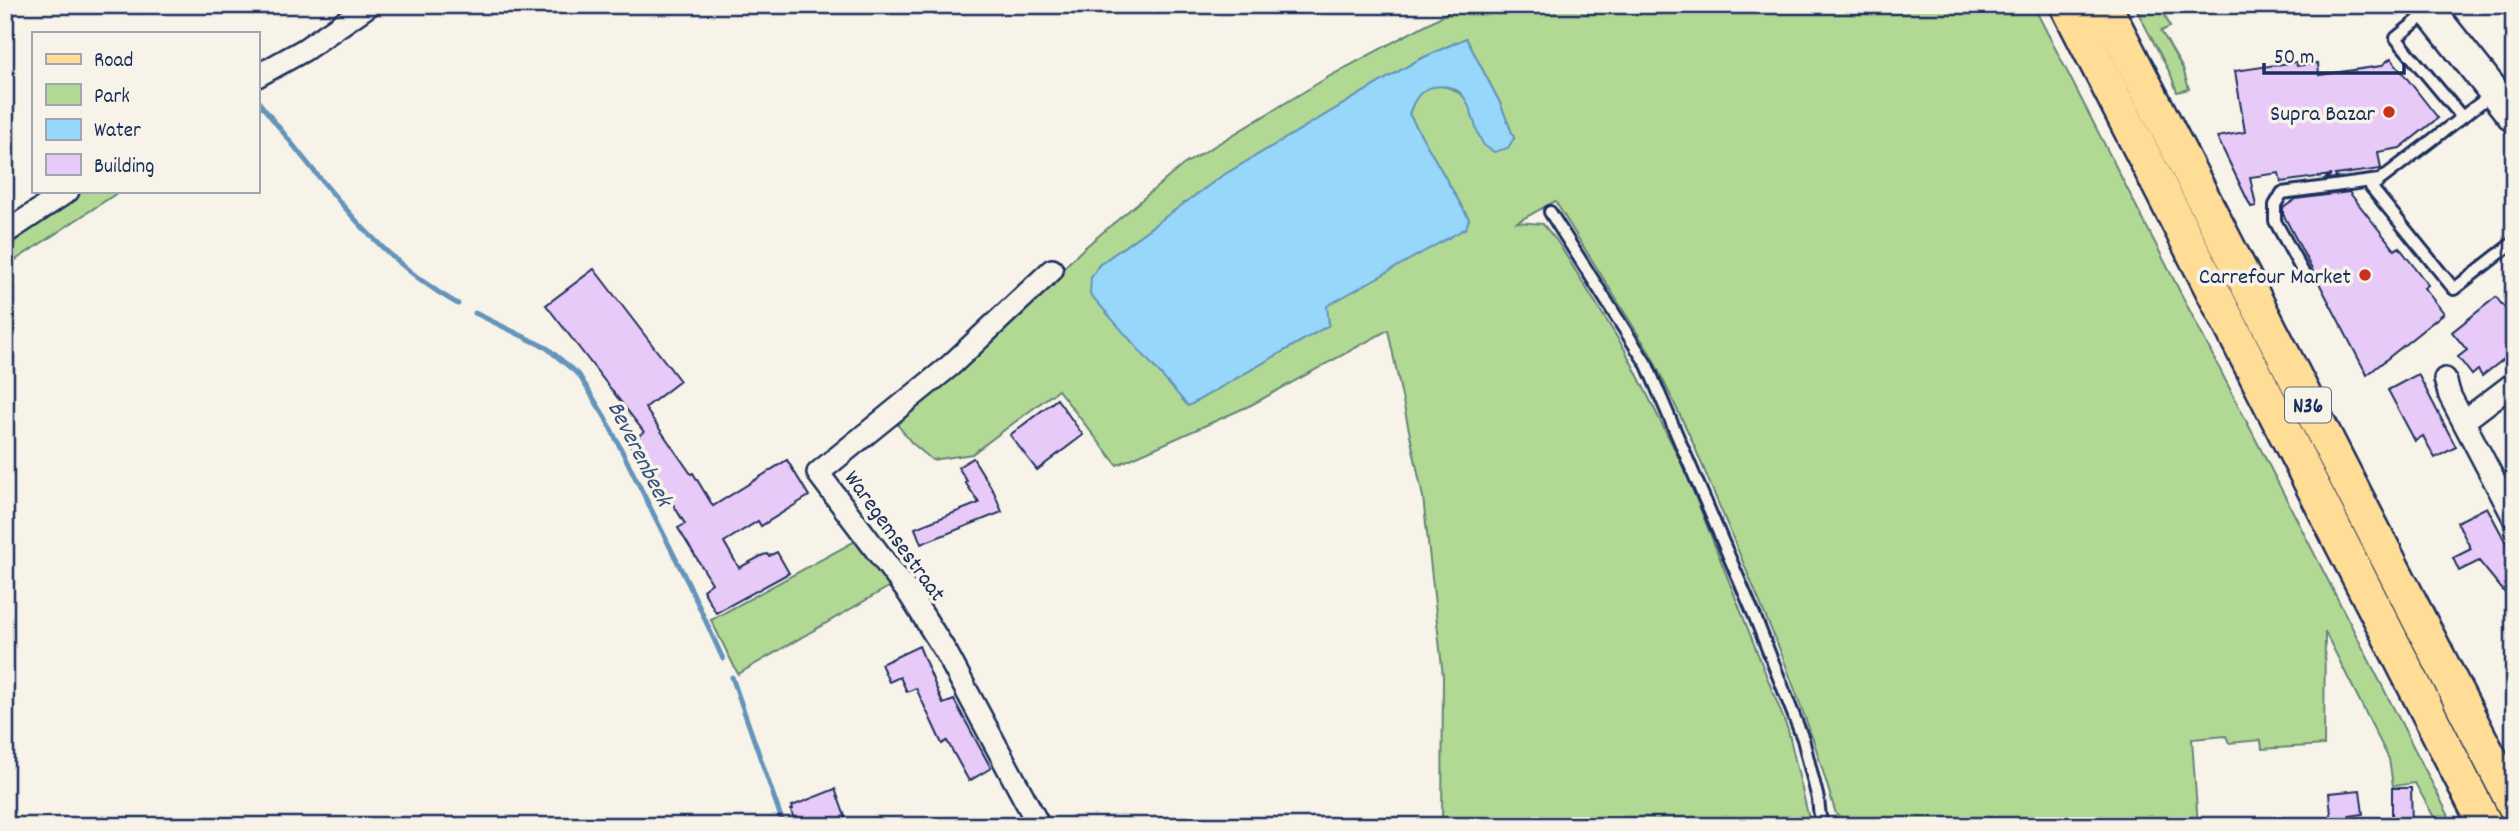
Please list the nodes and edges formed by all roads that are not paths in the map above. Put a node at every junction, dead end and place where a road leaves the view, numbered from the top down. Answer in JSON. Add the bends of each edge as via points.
{"nodes":[{"id":1,"x":369,"y":5,"type":"edge"},
{"id":2,"x":2067,"y":5,"type":"edge"},
{"id":3,"x":2104,"y":5,"type":"edge"},
{"id":4,"x":2427,"y":8,"type":"edge"},
{"id":5,"x":259,"y":75,"type":"edge"},
{"id":6,"x":2494,"y":92,"type":"junction"},
{"id":7,"x":2462,"y":117,"type":"junction"},
{"id":8,"x":2514,"y":117,"type":"edge"},
{"id":9,"x":2382,"y":179,"type":"junction"},
{"id":10,"x":66,"y":192,"type":"edge"},
{"id":11,"x":1550,"y":212,"type":"dead end"},
{"id":12,"x":5,"y":233,"type":"edge"},
{"id":13,"x":2514,"y":242,"type":"edge"},
{"id":14,"x":1052,"y":270,"type":"dead end"},
{"id":15,"x":2305,"y":276,"type":"dead end"},
{"id":16,"x":2445,"y":379,"type":"dead end"},
{"id":17,"x":2514,"y":383,"type":"edge"},
{"id":18,"x":2464,"y":421,"type":"junction"},
{"id":19,"x":2514,"y":518,"type":"edge"},
{"id":20,"x":2514,"y":804,"type":"edge"},
{"id":21,"x":1039,"y":826,"type":"edge"},
{"id":22,"x":1821,"y":826,"type":"edge"},
{"id":23,"x":2486,"y":826,"type":"edge"}],
"edges":[{"from":1,"to":5,"type":"street"},
{"from":2,"to":23,"type":"main road","number":"N36"},
{"from":3,"to":20,"type":"main road","number":"N36"},
{"from":4,"to":6,"type":"main road"},
{"from":4,"to":7,"type":"lane","via":[[2396,38]]},
{"from":6,"to":7,"type":"lane"},
{"from":6,"to":8,"type":"main road"},
{"from":7,"to":9,"type":"lane"},
{"from":9,"to":13,"type":"lane","via":[[2371,187],[2454,289]]},
{"from":9,"to":15,"type":"lane","via":[[2282,193],[2275,220]]},
{"from":10,"to":12,"type":"street"},
{"from":11,"to":22,"type":"lane","via":[[1647,365],[1803,739]]},
{"from":14,"to":21,"type":"street","name":"Waregemsestraat","via":[[951,365],[818,473],[910,595],[947,654]]},
{"from":16,"to":18,"type":"street"},
{"from":17,"to":18,"type":"street"},
{"from":18,"to":19,"type":"street"}]}
